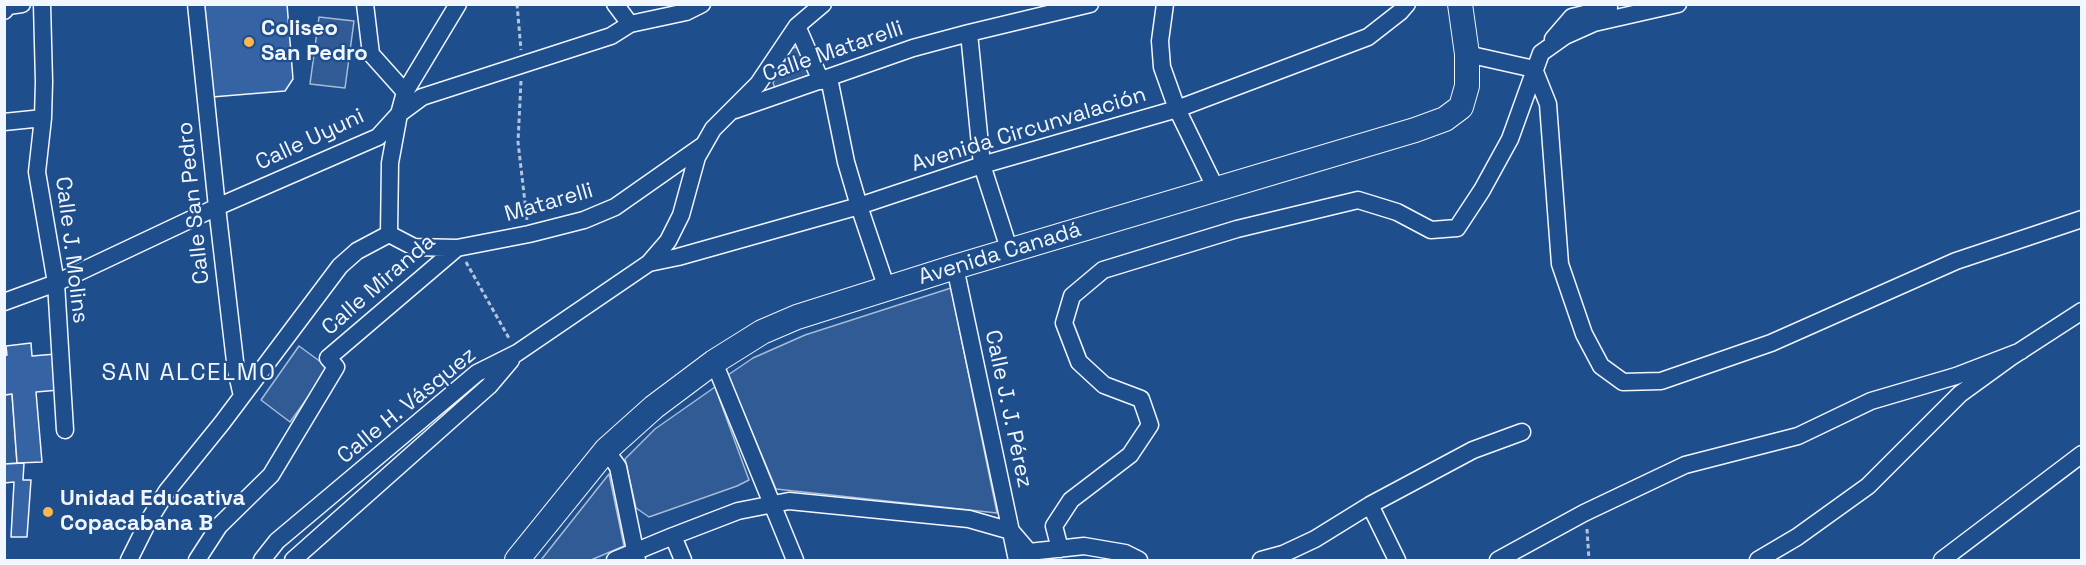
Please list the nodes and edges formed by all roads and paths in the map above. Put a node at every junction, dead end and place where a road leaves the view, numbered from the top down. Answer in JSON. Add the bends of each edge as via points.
{"nodes":[{"id":1,"x":22,"y":4,"type":"edge"},
{"id":2,"x":42,"y":4,"type":"edge"},
{"id":3,"x":196,"y":4,"type":"edge"},
{"id":4,"x":365,"y":4,"type":"edge"},
{"id":5,"x":458,"y":4,"type":"edge"},
{"id":6,"x":517,"y":4,"type":"edge"},
{"id":7,"x":615,"y":4,"type":"edge"},
{"id":8,"x":702,"y":4,"type":"edge"},
{"id":9,"x":1090,"y":4,"type":"edge"},
{"id":10,"x":1165,"y":4,"type":"edge"},
{"id":11,"x":1407,"y":4,"type":"edge"},
{"id":12,"x":1460,"y":4,"type":"edge"},
{"id":13,"x":1625,"y":4,"type":"edge"},
{"id":14,"x":1678,"y":4,"type":"edge"},
{"id":15,"x":814,"y":7,"type":"edge"},
{"id":16,"x":4,"y":11,"type":"edge"},
{"id":17,"x":630,"y":24,"type":"junction"},
{"id":18,"x":797,"y":26,"type":"junction"},
{"id":19,"x":969,"y":33,"type":"junction"},
{"id":20,"x":1541,"y":53,"type":"junction"},
{"id":21,"x":1467,"y":54,"type":"junction"},
{"id":22,"x":522,"y":64,"type":"junction"},
{"id":23,"x":1534,"y":69,"type":"junction"},
{"id":24,"x":825,"y":79,"type":"junction"},
{"id":25,"x":405,"y":92,"type":"junction"},
{"id":26,"x":1177,"y":109,"type":"junction"},
{"id":27,"x":731,"y":111,"type":"junction"},
{"id":28,"x":399,"y":114,"type":"junction"},
{"id":29,"x":43,"y":118,"type":"junction"},
{"id":30,"x":4,"y":122,"type":"edge"},
{"id":31,"x":705,"y":143,"type":"junction"},
{"id":32,"x":982,"y":165,"type":"junction"},
{"id":33,"x":1216,"y":189,"type":"junction"},
{"id":34,"x":859,"y":206,"type":"junction"},
{"id":35,"x":217,"y":207,"type":"junction"},
{"id":36,"x":2082,"y":219,"type":"edge"},
{"id":37,"x":389,"y":234,"type":"junction"},
{"id":38,"x":529,"y":234,"type":"junction"},
{"id":39,"x":457,"y":248,"type":"junction"},
{"id":40,"x":1010,"y":252,"type":"junction"},
{"id":41,"x":649,"y":263,"type":"junction"},
{"id":42,"x":955,"y":267,"type":"junction"},
{"id":43,"x":56,"y":283,"type":"junction"},
{"id":44,"x":887,"y":289,"type":"junction"},
{"id":45,"x":4,"y":302,"type":"edge"},
{"id":46,"x":2082,"y":311,"type":"edge"},
{"id":47,"x":504,"y":328,"type":"dead end"},
{"id":48,"x":2021,"y":351,"type":"junction"},
{"id":49,"x":517,"y":353,"type":"junction"},
{"id":50,"x":714,"y":362,"type":"junction"},
{"id":51,"x":242,"y":396,"type":"junction"},
{"id":52,"x":65,"y":429,"type":"dead end"},
{"id":53,"x":1522,"y":432,"type":"dead end"},
{"id":54,"x":606,"y":450,"type":"junction"},
{"id":55,"x":2082,"y":454,"type":"edge"},
{"id":56,"x":773,"y":504,"type":"junction"},
{"id":57,"x":1370,"y":505,"type":"junction"},
{"id":58,"x":1584,"y":513,"type":"junction"},
{"id":59,"x":1011,"y":531,"type":"junction"},
{"id":60,"x":673,"y":536,"type":"junction"},
{"id":61,"x":1060,"y":549,"type":"junction"},
{"id":62,"x":636,"y":556,"type":"edge"},
{"id":63,"x":1514,"y":556,"type":"edge"},
{"id":64,"x":520,"y":559,"type":"edge"},
{"id":65,"x":1271,"y":559,"type":"edge"},
{"id":66,"x":129,"y":561,"type":"edge"},
{"id":67,"x":197,"y":561,"type":"edge"},
{"id":68,"x":262,"y":561,"type":"edge"},
{"id":69,"x":293,"y":561,"type":"edge"},
{"id":70,"x":615,"y":561,"type":"edge"},
{"id":71,"x":683,"y":561,"type":"edge"},
{"id":72,"x":795,"y":561,"type":"edge"},
{"id":73,"x":1017,"y":561,"type":"edge"},
{"id":74,"x":1139,"y":561,"type":"edge"},
{"id":75,"x":1397,"y":561,"type":"edge"},
{"id":76,"x":1498,"y":561,"type":"edge"},
{"id":77,"x":1588,"y":561,"type":"edge"},
{"id":78,"x":1758,"y":561,"type":"edge"},
{"id":79,"x":1942,"y":561,"type":"edge"}],
"edges":[{"from":1,"to":16,"type":"street","via":[[8,6]]},
{"from":2,"to":29,"type":"street","name":"Calle J. Molins"},
{"from":3,"to":35,"type":"street","name":"Calle San Pedro"},
{"from":4,"to":25,"type":"street","via":[[371,54]]},
{"from":5,"to":25,"type":"street"},
{"from":6,"to":22,"type":"path"},
{"from":7,"to":17,"type":"street"},
{"from":8,"to":17,"type":"street","name":"Calle Uyuni","via":[[686,12]]},
{"from":9,"to":19,"type":"street","name":"Calle Matarelli"},
{"from":10,"to":26,"type":"street","via":[[1160,41],[1162,67]]},
{"from":11,"to":26,"type":"street","name":"Avenida Circunvalación","via":[[1368,37]]},
{"from":12,"to":21,"type":"highway","name":"Avenida Canadá"},
{"from":13,"to":20,"type":"street","via":[[1572,17]]},
{"from":14,"to":20,"type":"street","via":[[1594,23]]},
{"from":15,"to":18,"type":"street"},
{"from":17,"to":22,"type":"street","name":"Calle Uyuni","via":[[611,36]]},
{"from":18,"to":24,"type":"street"},
{"from":18,"to":27,"type":"street","via":[[758,84]]},
{"from":19,"to":24,"type":"street","name":"Calle Matarelli"},
{"from":19,"to":32,"type":"street"},
{"from":20,"to":23,"type":"street"},
{"from":21,"to":23,"type":"street"},
{"from":21,"to":33,"type":"highway","name":"Avenida Canadá","via":[[1467,86],[1461,107],[1445,120]]},
{"from":22,"to":28,"type":"street","name":"Calle Uyuni","via":[[422,97]]},
{"from":22,"to":38,"type":"path","via":[[518,142]]},
{"from":23,"to":36,"type":"street","via":[[1548,104],[1560,264],[1584,334],[1601,366],[1623,382],[1661,381],[1760,347],[1956,261]]},
{"from":23,"to":61,"type":"street","via":[[1510,139],[1457,228],[1431,230],[1397,212],[1358,200],[1237,230],[1103,270],[1072,296],[1064,323],[1079,362],[1104,385],[1141,399],[1150,425],[1130,455],[1071,500],[1054,526]]},
{"from":24,"to":27,"type":"street","name":"Calle Matarelli"},
{"from":24,"to":34,"type":"street"},
{"from":25,"to":28,"type":"street"},
{"from":26,"to":32,"type":"street","name":"Avenida Circunvalación"},
{"from":26,"to":33,"type":"street"},
{"from":27,"to":31,"type":"street"},
{"from":28,"to":35,"type":"street","name":"Calle Uyuni","via":[[378,137]]},
{"from":28,"to":37,"type":"street","via":[[390,162]]},
{"from":29,"to":30,"type":"street"},
{"from":29,"to":43,"type":"street","name":"Calle J. Molins","via":[[37,172]]},
{"from":31,"to":38,"type":"street","name":"Matarelli","via":[[615,207],[584,220]]},
{"from":31,"to":41,"type":"street","via":[[697,157],[681,216],[668,241]]},
{"from":32,"to":34,"type":"street","name":"Avenida Circunvalación"},
{"from":32,"to":40,"type":"street"},
{"from":33,"to":40,"type":"highway","name":"Avenida Canadá"},
{"from":34,"to":41,"type":"street","name":"Avenida Circunvalación"},
{"from":34,"to":44,"type":"street"},
{"from":35,"to":43,"type":"street","name":"Calle Uyuni"},
{"from":35,"to":51,"type":"street","name":"Calle San Pedro"},
{"from":37,"to":39,"type":"street","name":"Matarelli","via":[[414,246]]},
{"from":37,"to":51,"type":"street","via":[[357,251],[340,266]]},
{"from":38,"to":39,"type":"street","name":"Matarelli"},
{"from":39,"to":47,"type":"path"},
{"from":39,"to":67,"type":"street","name":"Calle Miranda","via":[[328,358],[336,367],[272,475],[219,526]]},
{"from":40,"to":42,"type":"highway","name":"Avenida Canadá"},
{"from":41,"to":49,"type":"street"},
{"from":42,"to":44,"type":"highway","name":"Avenida Canadá"},
{"from":42,"to":59,"type":"street","name":"Calle J. J. Pérez"},
{"from":43,"to":45,"type":"street","name":"Calle Uyuni"},
{"from":43,"to":52,"type":"street","name":"Calle J. Molins"},
{"from":44,"to":50,"type":"highway","name":"Avenida Canadá","via":[[796,317],[762,332]]},
{"from":46,"to":48,"type":"street"},
{"from":48,"to":58,"type":"street","via":[[1956,376],[1871,401],[1798,436],[1685,465]]},
{"from":48,"to":78,"type":"street","via":[[1960,394],[1868,486]]},
{"from":49,"to":68,"type":"street","name":"Calle H. Vásquez","via":[[477,373],[276,541]]},
{"from":49,"to":69,"type":"street","name":"Calle H. Vásquez","via":[[489,387]]},
{"from":50,"to":54,"type":"highway","name":"Avenida Canadá","via":[[654,407]]},
{"from":50,"to":56,"type":"street"},
{"from":51,"to":66,"type":"street","via":[[167,491]]},
{"from":53,"to":57,"type":"street","via":[[1473,450]]},
{"from":54,"to":62,"type":"street","via":[[618,467]]},
{"from":54,"to":64,"type":"highway","name":"Avenida Canadá"},
{"from":55,"to":79,"type":"street"},
{"from":56,"to":59,"type":"street","via":[[789,501],[969,519]]},
{"from":56,"to":60,"type":"street","via":[[738,511]]},
{"from":56,"to":72,"type":"street"},
{"from":57,"to":65,"type":"street","via":[[1315,539]]},
{"from":57,"to":75,"type":"street"},
{"from":58,"to":63,"type":"street"},
{"from":58,"to":77,"type":"path","via":[[1588,523]]},
{"from":59,"to":61,"type":"street","via":[[1029,552]]},
{"from":59,"to":73,"type":"street","name":"Calle J. J. Pérez"},
{"from":60,"to":62,"type":"street"},
{"from":60,"to":71,"type":"street"},
{"from":61,"to":74,"type":"street","via":[[1084,546],[1125,553]]},
{"from":62,"to":70,"type":"street"},
{"from":63,"to":76,"type":"street"}]}
